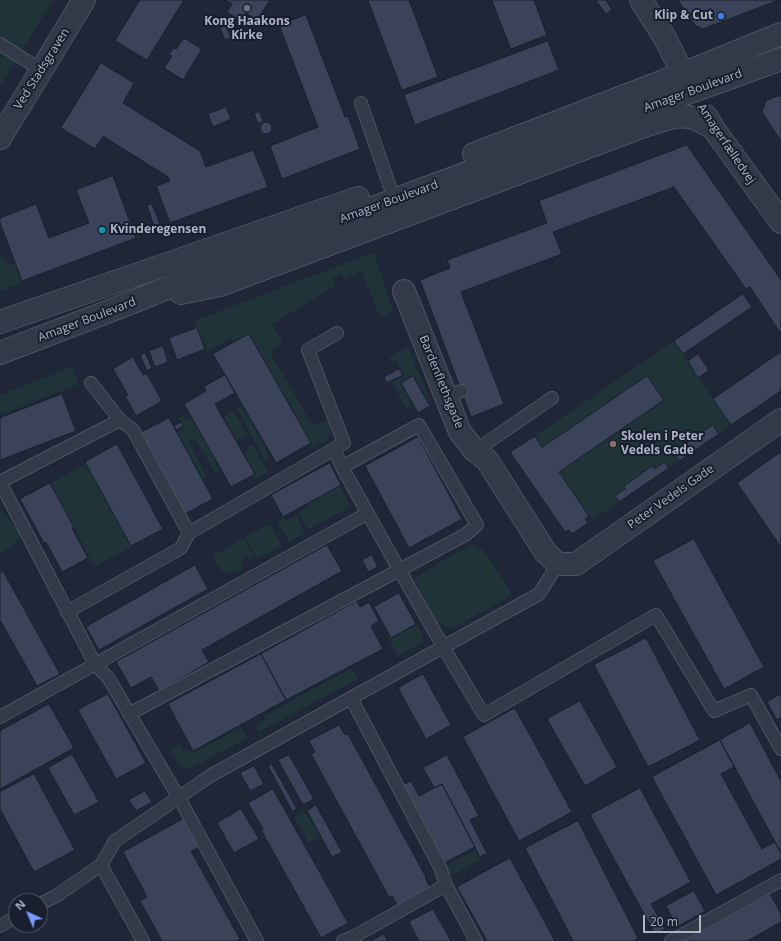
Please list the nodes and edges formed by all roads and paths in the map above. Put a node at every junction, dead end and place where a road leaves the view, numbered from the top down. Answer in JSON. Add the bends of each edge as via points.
{"nodes":[{"id":1,"x":84,"y":0,"type":"edge"},
{"id":2,"x":641,"y":0,"type":"edge"},
{"id":3,"x":781,"y":34,"type":"edge"},
{"id":4,"x":0,"y":44,"type":"edge"},
{"id":5,"x":781,"y":59,"type":"edge"},
{"id":6,"x":42,"y":70,"type":"junction"},
{"id":7,"x":687,"y":83,"type":"junction"},
{"id":8,"x":361,"y":102,"type":"dead end"},
{"id":9,"x":713,"y":128,"type":"junction"},
{"id":10,"x":0,"y":138,"type":"edge"},
{"id":11,"x":390,"y":187,"type":"junction"},
{"id":12,"x":781,"y":222,"type":"edge"},
{"id":13,"x":404,"y":291,"type":"dead end"},
{"id":14,"x":138,"y":300,"type":"junction"},
{"id":15,"x":0,"y":322,"type":"edge"},
{"id":16,"x":337,"y":333,"type":"dead end"},
{"id":17,"x":0,"y":353,"type":"edge"},
{"id":18,"x":91,"y":383,"type":"dead end"},
{"id":19,"x":552,"y":398,"type":"dead end"},
{"id":20,"x":120,"y":420,"type":"junction"},
{"id":21,"x":781,"y":420,"type":"edge"},
{"id":22,"x":334,"y":450,"type":"junction"},
{"id":23,"x":475,"y":451,"type":"junction"},
{"id":24,"x":342,"y":467,"type":"junction"},
{"id":25,"x":368,"y":513,"type":"junction"},
{"id":26,"x":189,"y":533,"type":"junction"},
{"id":27,"x":558,"y":564,"type":"junction"},
{"id":28,"x":398,"y":570,"type":"junction"},
{"id":29,"x":67,"y":612,"type":"junction"},
{"id":30,"x":442,"y":648,"type":"junction"},
{"id":31,"x":95,"y":664,"type":"junction"},
{"id":32,"x":351,"y":698,"type":"junction"},
{"id":33,"x":129,"y":714,"type":"junction"},
{"id":34,"x":0,"y":717,"type":"edge"},
{"id":35,"x":781,"y":749,"type":"edge"},
{"id":36,"x":179,"y":798,"type":"junction"},
{"id":37,"x":101,"y":865,"type":"junction"},
{"id":38,"x":781,"y":880,"type":"edge"},
{"id":39,"x":446,"y":885,"type":"junction"},
{"id":40,"x":48,"y":900,"type":"edge"},
{"id":41,"x":143,"y":941,"type":"edge"},
{"id":42,"x":256,"y":941,"type":"edge"},
{"id":43,"x":343,"y":941,"type":"edge"},
{"id":44,"x":476,"y":941,"type":"edge"},
{"id":45,"x":671,"y":941,"type":"edge"}],
"edges":[{"from":1,"to":6,"type":"street","name":"Ved Stadsgraven"},
{"from":2,"to":7,"type":"street","name":"Amagerfælledvej","via":[[665,38]]},
{"from":3,"to":7,"type":"street","name":"Amager Boulevard"},
{"from":4,"to":6,"type":"lane"},
{"from":5,"to":7,"type":"street","name":"Amager Boulevard"},
{"from":6,"to":10,"type":"street","name":"Ved Stadsgraven"},
{"from":7,"to":9,"type":"street","name":"Amagerfælledvej"},
{"from":7,"to":11,"type":"street","name":"Amager Boulevard"},
{"from":7,"to":14,"type":"street","name":"Amager Boulevard","via":[[520,153],[270,246]]},
{"from":8,"to":11,"type":"lane"},
{"from":9,"to":12,"type":"street","name":"Amagerfælledvej"},
{"from":9,"to":14,"type":"street","via":[[695,118],[687,117],[674,117],[647,125],[220,285]]},
{"from":11,"to":15,"type":"street","name":"Amager Boulevard"},
{"from":13,"to":23,"type":"street","name":"Bardenflethsgade","via":[[454,394],[460,432]]},
{"from":14,"to":17,"type":"street","name":"Amager Boulevard"},
{"from":16,"to":22,"type":"lane","via":[[308,350],[344,443]]},
{"from":18,"to":20,"type":"lane"},
{"from":19,"to":23,"type":"lane"},
{"from":20,"to":26,"type":"lane","via":[[133,430]]},
{"from":20,"to":29,"type":"lane","via":[[0,482]]},
{"from":21,"to":27,"type":"street","name":"Peter Vedels Gade","via":[[576,564]]},
{"from":22,"to":24,"type":"lane"},
{"from":22,"to":26,"type":"lane"},
{"from":23,"to":27,"type":"street","name":"Bardenflethsgade","via":[[487,460],[546,553]]},
{"from":24,"to":25,"type":"lane"},
{"from":24,"to":28,"type":"lane","via":[[419,424],[477,525],[465,535]]},
{"from":25,"to":28,"type":"lane"},
{"from":25,"to":31,"type":"lane"},
{"from":26,"to":29,"type":"lane","via":[[181,548]]},
{"from":27,"to":30,"type":"lane","via":[[539,594]]},
{"from":28,"to":30,"type":"lane"},
{"from":28,"to":33,"type":"lane"},
{"from":29,"to":31,"type":"lane"},
{"from":30,"to":32,"type":"lane"},
{"from":30,"to":35,"type":"lane","via":[[484,715],[656,615],[714,711],[751,696]]},
{"from":31,"to":33,"type":"lane","via":[[109,679]]},
{"from":31,"to":34,"type":"lane"},
{"from":32,"to":36,"type":"lane","via":[[210,776]]},
{"from":32,"to":39,"type":"lane","via":[[440,867]]},
{"from":33,"to":36,"type":"lane"},
{"from":36,"to":37,"type":"lane","via":[[115,841]]},
{"from":36,"to":42,"type":"lane"},
{"from":37,"to":40,"type":"lane"},
{"from":37,"to":41,"type":"lane"},
{"from":38,"to":45,"type":"lane"},
{"from":39,"to":43,"type":"lane"},
{"from":39,"to":44,"type":"lane"}]}
